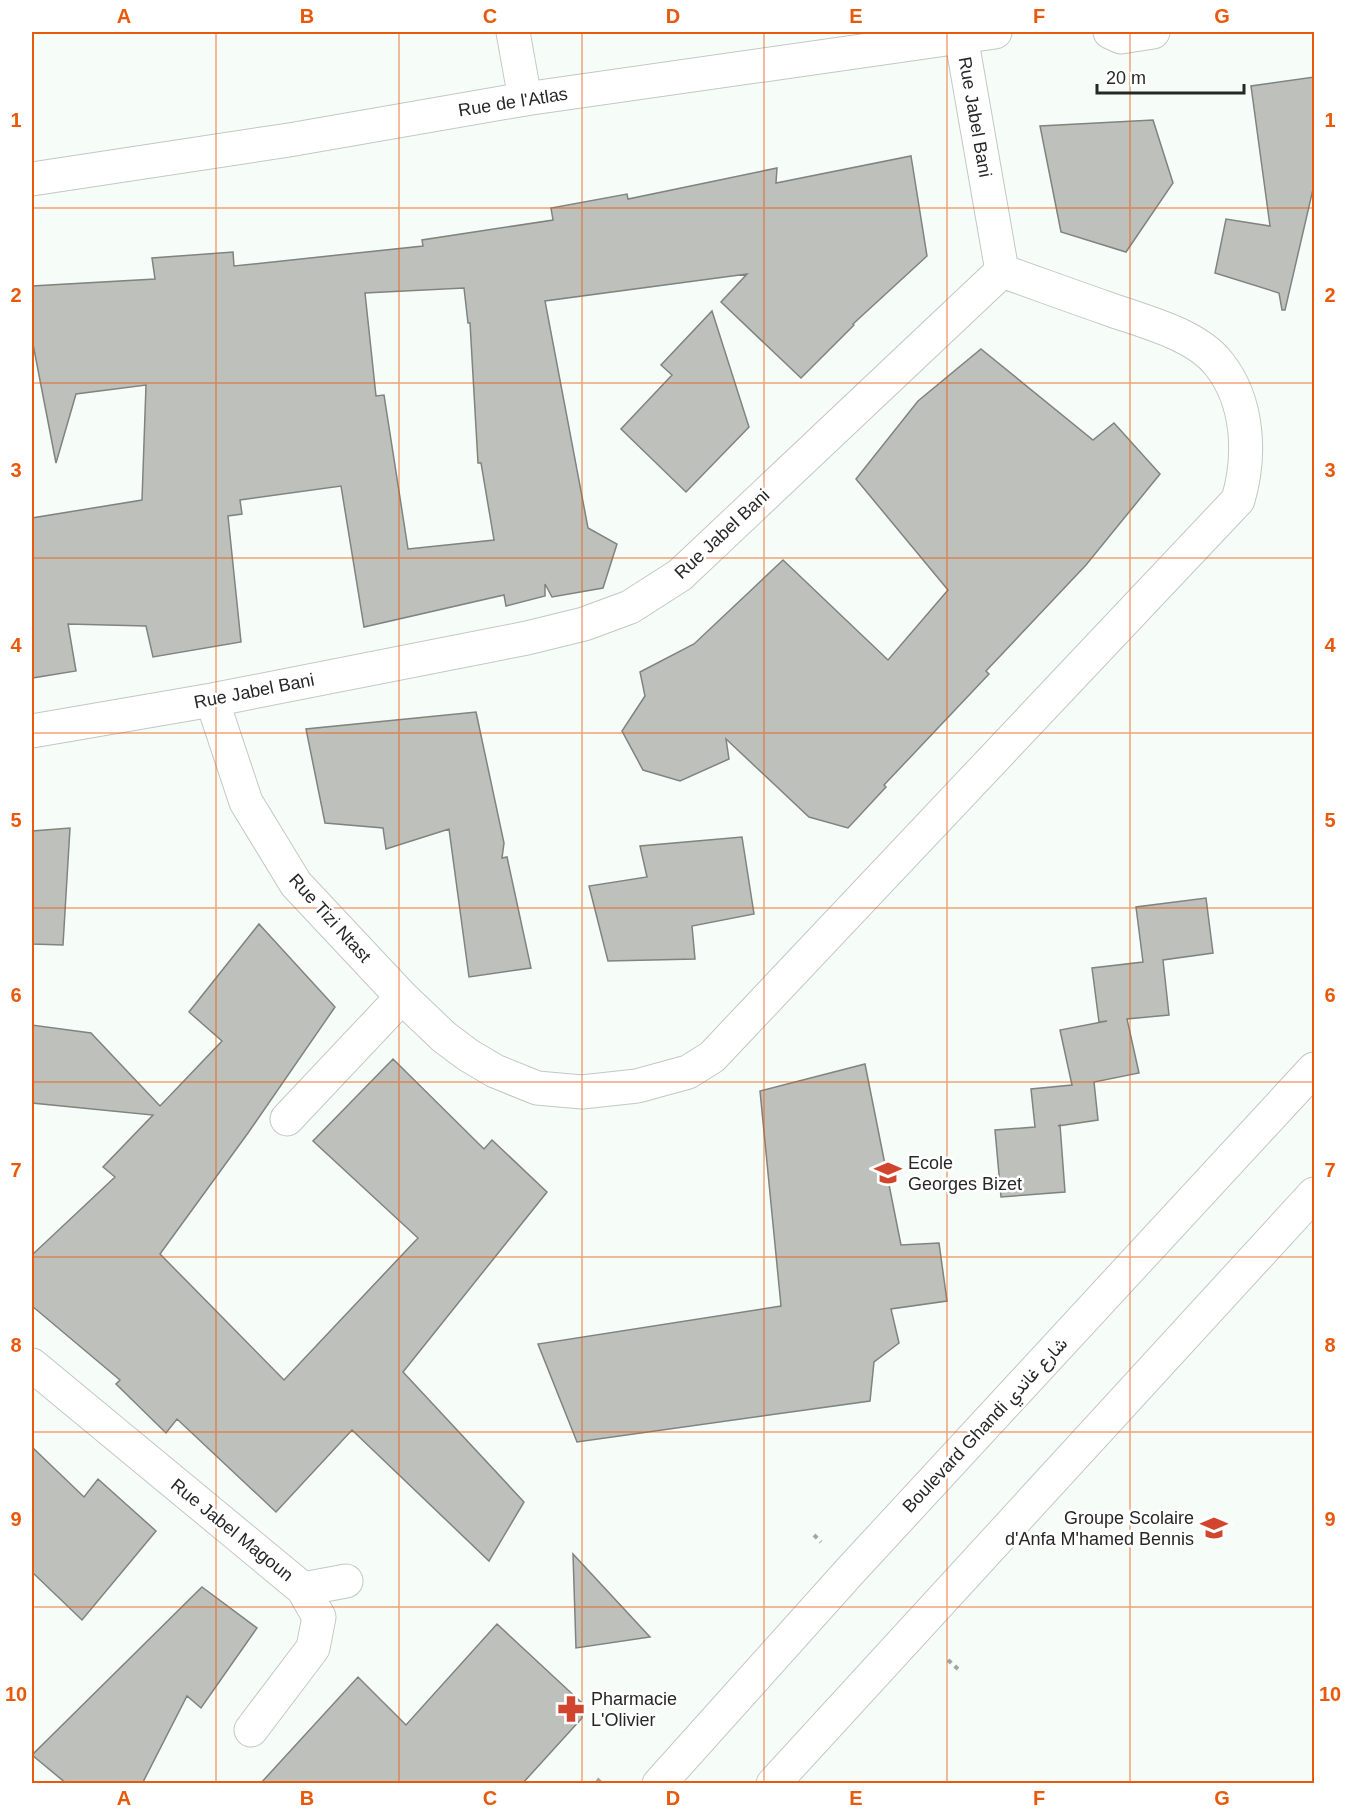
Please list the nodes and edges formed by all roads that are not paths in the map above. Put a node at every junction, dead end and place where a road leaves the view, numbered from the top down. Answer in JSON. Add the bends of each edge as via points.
{"nodes":[{"id":1,"x":513,"y":32,"type":"edge"},
{"id":2,"x":995,"y":32,"type":"edge"},
{"id":3,"x":1110,"y":32,"type":"edge"},
{"id":4,"x":1153,"y":32,"type":"edge"},
{"id":5,"x":961,"y":36,"type":"junction"},
{"id":6,"x":525,"y":99,"type":"junction"},
{"id":7,"x":32,"y":179,"type":"edge"},
{"id":8,"x":1002,"y":271,"type":"junction"},
{"id":9,"x":212,"y":700,"type":"junction"},
{"id":10,"x":32,"y":731,"type":"edge"},
{"id":11,"x":402,"y":997,"type":"junction"},
{"id":12,"x":1314,"y":1069,"type":"edge"},
{"id":13,"x":287,"y":1119,"type":"dead end"},
{"id":14,"x":1314,"y":1194,"type":"edge"},
{"id":15,"x":32,"y":1365,"type":"edge"},
{"id":16,"x":346,"y":1581,"type":"dead end"},
{"id":17,"x":303,"y":1588,"type":"junction"},
{"id":18,"x":251,"y":1730,"type":"dead end"},
{"id":19,"x":659,"y":1784,"type":"edge"},
{"id":20,"x":773,"y":1784,"type":"edge"}],
"edges":[{"from":1,"to":6,"type":"street"},
{"from":2,"to":5,"type":"street","name":"Rue de l'Atlas"},
{"from":3,"to":4,"type":"street","via":[[1121,37]]},
{"from":5,"to":6,"type":"street","name":"Rue de l'Atlas"},
{"from":5,"to":8,"type":"street","name":"Rue Jabel Bani"},
{"from":6,"to":7,"type":"street","name":"Rue de l'Atlas"},
{"from":8,"to":9,"type":"street","name":"Rue Jabel Bani","via":[[680,575],[630,608],[527,638]]},
{"from":8,"to":11,"type":"street","name":"Rue Tizi Ntast","via":[[1175,333],[1203,349],[1219,364],[1230,382],[1245,429],[1247,454],[1238,500],[712,1057],[687,1072],[610,1090],[537,1088],[468,1055]]},
{"from":9,"to":10,"type":"street","name":"Rue Jabel Bani"},
{"from":9,"to":11,"type":"street","name":"Rue Tizi Ntast","via":[[246,802],[296,884]]},
{"from":11,"to":13,"type":"street"},
{"from":12,"to":19,"type":"street","name":"Boulevard Ghandi شارع غاندي","via":[[859,1561]]},
{"from":14,"to":20,"type":"street"},
{"from":15,"to":17,"type":"street","name":"Rue Jabel Magoun"},
{"from":16,"to":17,"type":"street"},
{"from":17,"to":18,"type":"street","name":"Rue Jabel Magoun","via":[[319,1617],[313,1648]]}]}
